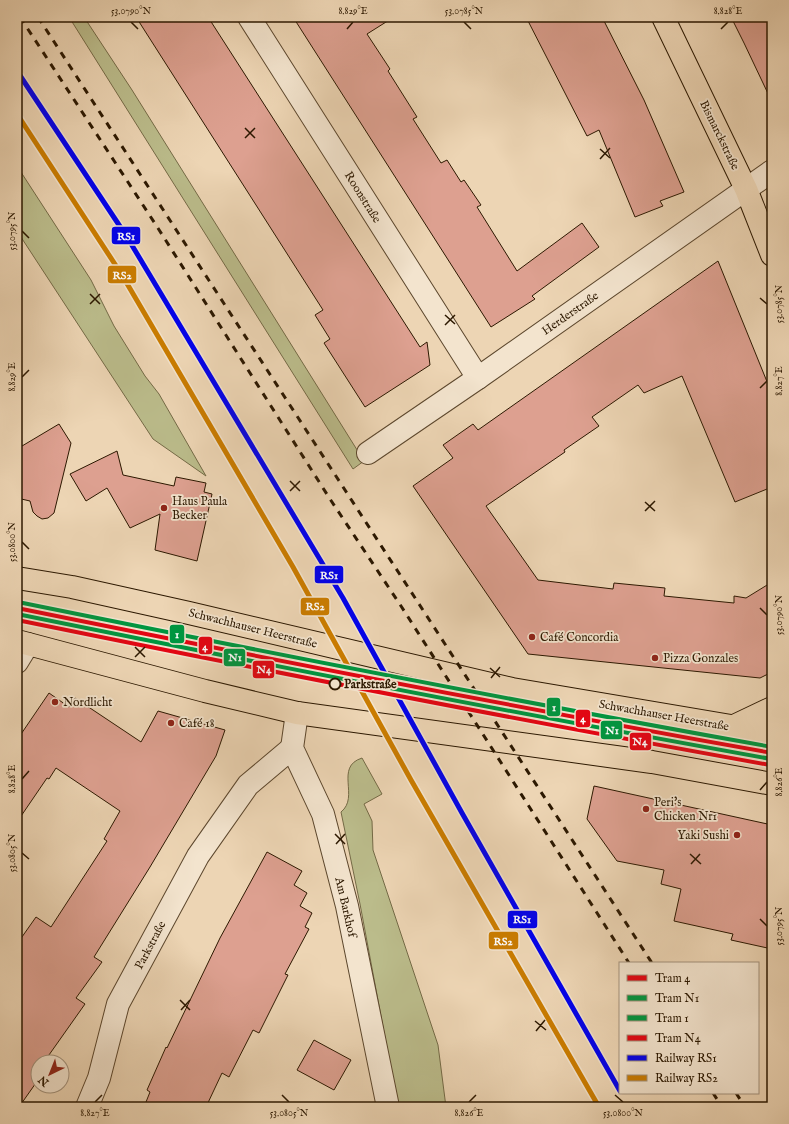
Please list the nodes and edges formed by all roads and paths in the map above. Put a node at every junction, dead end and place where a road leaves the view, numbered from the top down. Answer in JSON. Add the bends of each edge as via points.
{"nodes":[{"id":1,"x":249,"y":17,"type":"edge"},
{"id":2,"x":663,"y":17,"type":"edge"},
{"id":3,"x":772,"y":171,"type":"edge"},
{"id":4,"x":746,"y":189,"type":"junction"},
{"id":5,"x":772,"y":255,"type":"edge"},
{"id":6,"x":478,"y":378,"type":"junction"},
{"id":7,"x":368,"y":453,"type":"dead end"},
{"id":8,"x":17,"y":578,"type":"edge"},
{"id":9,"x":23,"y":642,"type":"edge"},
{"id":10,"x":17,"y":662,"type":"edge"},
{"id":11,"x":772,"y":708,"type":"edge"},
{"id":12,"x":297,"y":713,"type":"junction"},
{"id":13,"x":734,"y":726,"type":"junction"},
{"id":14,"x":772,"y":733,"type":"edge"},
{"id":15,"x":292,"y":748,"type":"junction"},
{"id":16,"x":772,"y":784,"type":"edge"},
{"id":17,"x":87,"y":1107,"type":"edge"},
{"id":18,"x":388,"y":1107,"type":"edge"}],
"edges":[{"from":1,"to":6,"type":"street","name":"Roonstraße"},
{"from":2,"to":4,"type":"main road","name":"Bismarckstraße"},
{"from":3,"to":4,"type":"street","name":"Herderstraße"},
{"from":4,"to":5,"type":"main road","name":"Bismarckstraße"},
{"from":4,"to":6,"type":"street","name":"Herderstraße"},
{"from":6,"to":7,"type":"street","name":"Herderstraße"},
{"from":8,"to":13,"type":"main road","name":"Schwachhauser Heerstraße","via":[[72,587],[189,613],[512,689]]},
{"from":9,"to":10,"type":"street"},
{"from":9,"to":12,"type":"main road","via":[[204,691]]},
{"from":11,"to":13,"type":"main road"},
{"from":12,"to":15,"type":"street"},
{"from":12,"to":16,"type":"main road","via":[[652,762]]},
{"from":13,"to":14,"type":"main road","name":"Schwachhauser Heerstraße"},
{"from":15,"to":17,"type":"street","name":"Parkstraße","via":[[248,785],[198,856],[118,1004],[99,1078]]},
{"from":15,"to":18,"type":"street","name":"Am Barkhof","via":[[323,814],[347,906]]}]}
